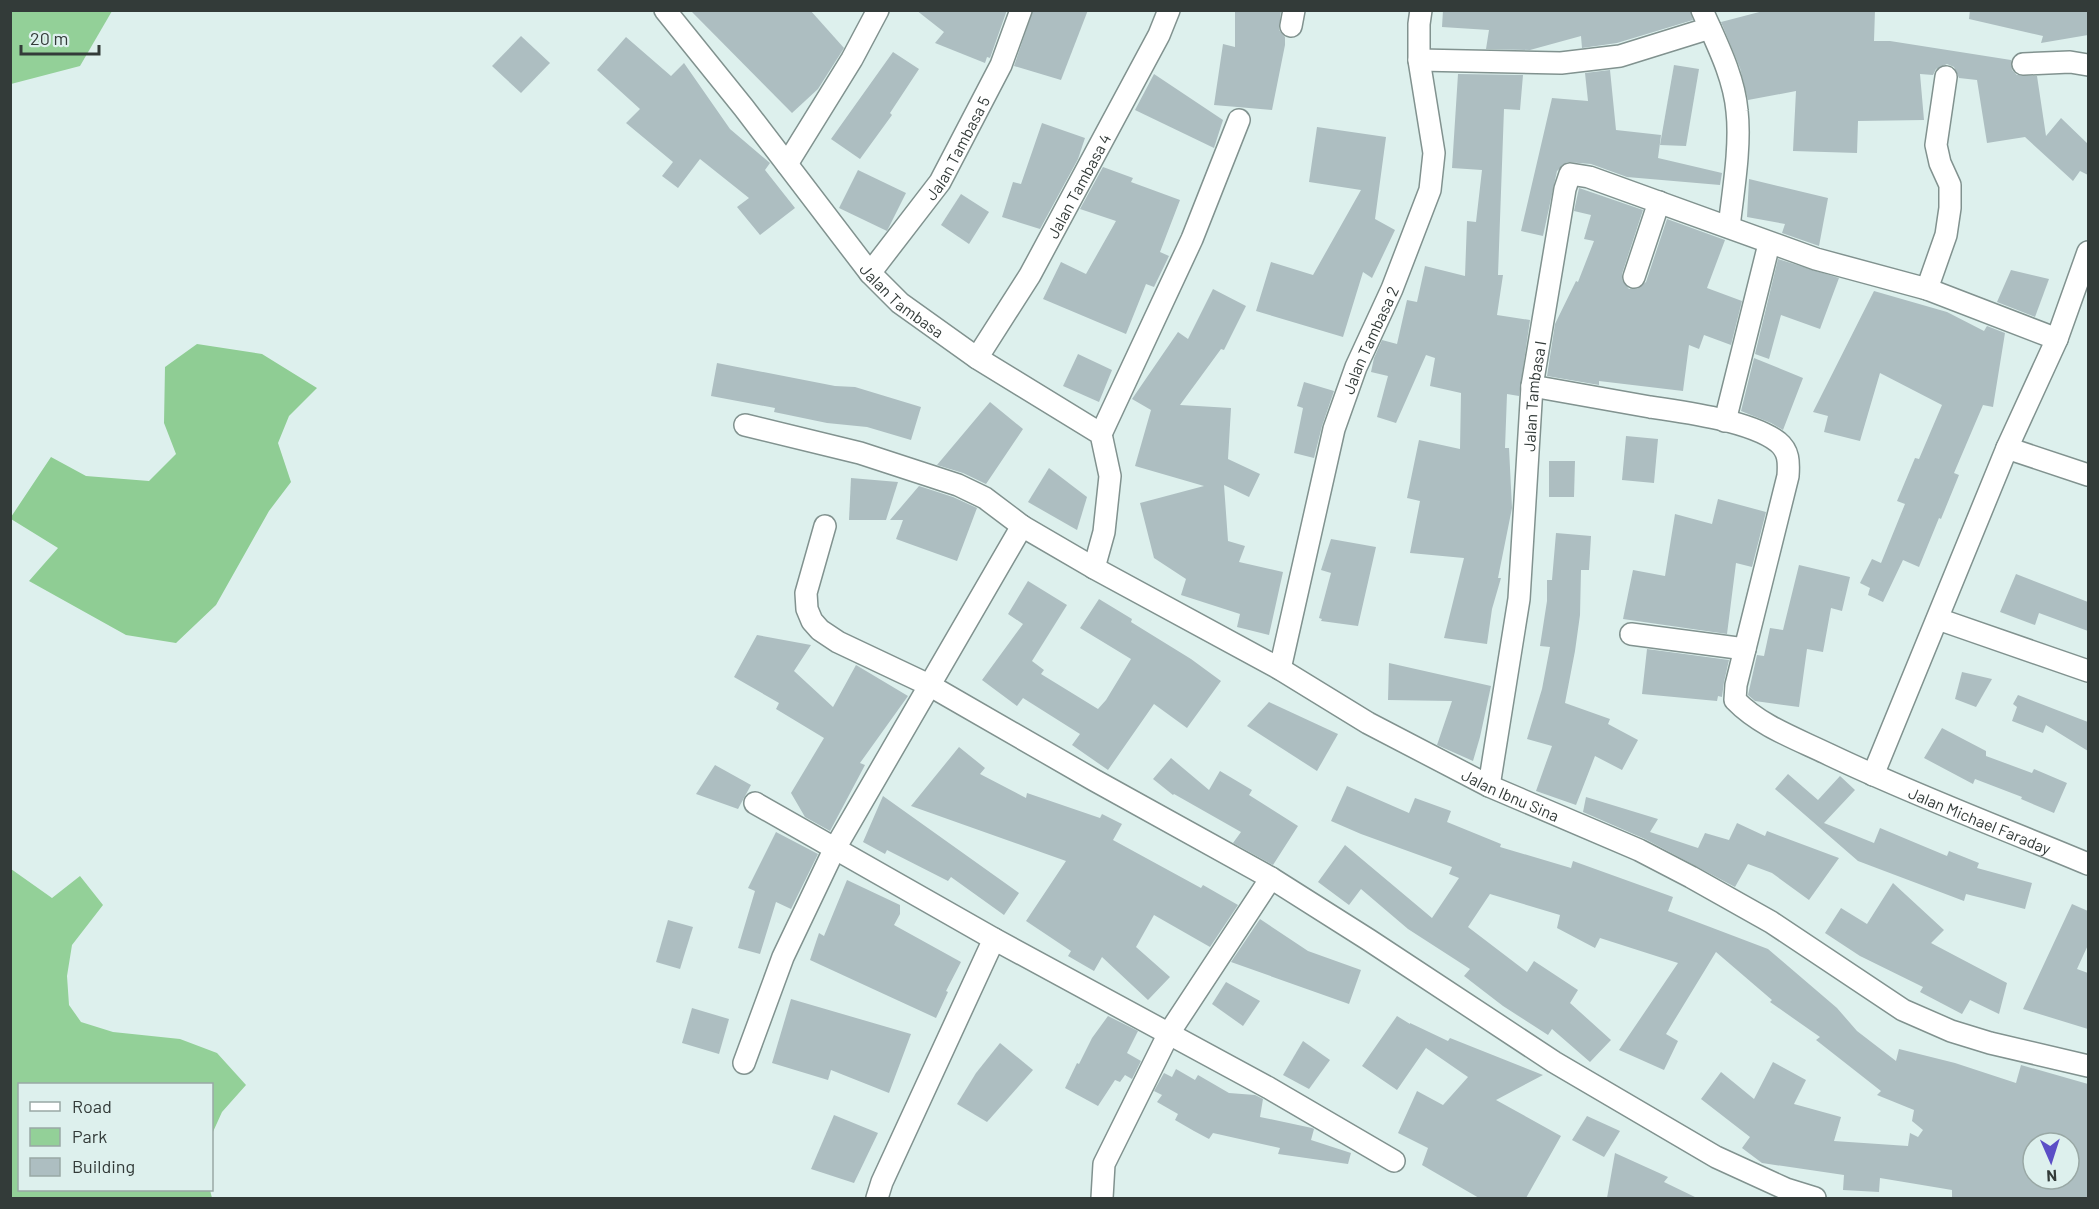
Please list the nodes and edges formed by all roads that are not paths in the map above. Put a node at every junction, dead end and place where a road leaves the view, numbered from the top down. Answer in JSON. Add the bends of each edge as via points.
{"nodes":[{"id":1,"x":665,"y":10,"type":"edge"},
{"id":2,"x":878,"y":10,"type":"edge"},
{"id":3,"x":1021,"y":10,"type":"edge"},
{"id":4,"x":1169,"y":10,"type":"edge"},
{"id":5,"x":1421,"y":10,"type":"edge"},
{"id":6,"x":1706,"y":20,"type":"edge"},
{"id":7,"x":1419,"y":60,"type":"junction"},
{"id":8,"x":2023,"y":64,"type":"dead end"},
{"id":9,"x":2088,"y":65,"type":"edge"},
{"id":10,"x":1946,"y":77,"type":"dead end"},
{"id":11,"x":1239,"y":120,"type":"dead end"},
{"id":12,"x":787,"y":164,"type":"junction"},
{"id":13,"x":1659,"y":202,"type":"junction"},
{"id":14,"x":1729,"y":227,"type":"junction"},
{"id":15,"x":1769,"y":244,"type":"junction"},
{"id":16,"x":2087,"y":261,"type":"edge"},
{"id":17,"x":870,"y":273,"type":"junction"},
{"id":18,"x":1634,"y":277,"type":"dead end"},
{"id":19,"x":1927,"y":289,"type":"junction"},
{"id":20,"x":2057,"y":339,"type":"junction"},
{"id":21,"x":977,"y":358,"type":"junction"},
{"id":22,"x":1532,"y":386,"type":"junction"},
{"id":23,"x":1725,"y":421,"type":"junction"},
{"id":24,"x":745,"y":425,"type":"dead end"},
{"id":25,"x":1101,"y":434,"type":"junction"},
{"id":26,"x":2007,"y":448,"type":"junction"},
{"id":27,"x":2088,"y":475,"type":"edge"},
{"id":28,"x":1022,"y":525,"type":"junction"},
{"id":29,"x":825,"y":526,"type":"dead end"},
{"id":30,"x":1094,"y":568,"type":"junction"},
{"id":31,"x":1938,"y":619,"type":"junction"},
{"id":32,"x":1631,"y":634,"type":"dead end"},
{"id":33,"x":1745,"y":649,"type":"junction"},
{"id":34,"x":1280,"y":669,"type":"junction"},
{"id":35,"x":2088,"y":671,"type":"edge"},
{"id":36,"x":928,"y":685,"type":"junction"},
{"id":37,"x":1873,"y":775,"type":"junction"},
{"id":38,"x":1489,"y":786,"type":"junction"},
{"id":39,"x":755,"y":803,"type":"dead end"},
{"id":40,"x":834,"y":850,"type":"junction"},
{"id":41,"x":2088,"y":864,"type":"edge"},
{"id":42,"x":1270,"y":878,"type":"junction"},
{"id":43,"x":994,"y":939,"type":"junction"},
{"id":44,"x":1169,"y":1033,"type":"junction"},
{"id":45,"x":744,"y":1063,"type":"dead end"},
{"id":46,"x":2088,"y":1066,"type":"edge"},
{"id":47,"x":1394,"y":1161,"type":"dead end"},
{"id":48,"x":877,"y":1198,"type":"edge"},
{"id":49,"x":1102,"y":1198,"type":"edge"},
{"id":50,"x":1815,"y":1198,"type":"edge"}],
"edges":[{"from":1,"to":12,"type":"street","name":"Jalan Tambasa"},
{"from":2,"to":12,"type":"street"},
{"from":3,"to":17,"type":"street","name":"Jalan Tambasa 5","via":[[1000,65],[940,182]]},
{"from":4,"to":21,"type":"street","name":"Jalan Tambasa 4","via":[[1030,275]]},
{"from":5,"to":7,"type":"street","name":"Jalan Tambasa 2"},
{"from":6,"to":7,"type":"street","via":[[1620,56],[1562,63]]},
{"from":6,"to":14,"type":"street","via":[[1738,113]]},
{"from":7,"to":34,"type":"street","name":"Jalan Tambasa 2","via":[[1434,153],[1430,190],[1334,429]]},
{"from":8,"to":9,"type":"street"},
{"from":10,"to":19,"type":"street","via":[[1936,145],[1950,185],[1950,208],[1946,235]]},
{"from":11,"to":25,"type":"street","via":[[1192,239]]},
{"from":12,"to":17,"type":"street","name":"Jalan Tambasa"},
{"from":13,"to":14,"type":"street","name":"Jalan Tambasa I"},
{"from":13,"to":18,"type":"street"},
{"from":13,"to":22,"type":"street","name":"Jalan Tambasa I","via":[[1570,174]]},
{"from":14,"to":15,"type":"street","name":"Jalan Tambasa I"},
{"from":15,"to":19,"type":"street","name":"Jalan Tambasa I"},
{"from":15,"to":23,"type":"street"},
{"from":16,"to":20,"type":"street"},
{"from":17,"to":21,"type":"street","name":"Jalan Tambasa","via":[[900,303]]},
{"from":19,"to":20,"type":"street","name":"Jalan Tambasa I"},
{"from":20,"to":26,"type":"street"},
{"from":21,"to":25,"type":"street","name":"Jalan Tambasa"},
{"from":22,"to":23,"type":"street","name":"Jalan Michael Faraday"},
{"from":22,"to":38,"type":"street","name":"Jalan Tambasa I","via":[[1519,599]]},
{"from":23,"to":33,"type":"street","name":"Jalan Michael Faraday","via":[[1778,442],[1789,460]]},
{"from":24,"to":28,"type":"street","name":"Jalan Ibnu Sina","via":[[860,453],[958,485]]},
{"from":25,"to":30,"type":"street","via":[[1110,476],[1104,532]]},
{"from":26,"to":27,"type":"street"},
{"from":26,"to":31,"type":"street"},
{"from":28,"to":30,"type":"street","name":"Jalan Ibnu Sina"},
{"from":28,"to":36,"type":"street"},
{"from":29,"to":36,"type":"street","via":[[806,593],[812,621],[838,642]]},
{"from":30,"to":34,"type":"street","name":"Jalan Ibnu Sina"},
{"from":31,"to":35,"type":"street"},
{"from":31,"to":37,"type":"street"},
{"from":32,"to":33,"type":"street"},
{"from":33,"to":37,"type":"street","name":"Jalan Michael Faraday","via":[[1735,700],[1747,713]]},
{"from":34,"to":38,"type":"street","name":"Jalan Ibnu Sina","via":[[1368,723]]},
{"from":36,"to":40,"type":"street"},
{"from":36,"to":42,"type":"street"},
{"from":37,"to":41,"type":"street","name":"Jalan Michael Faraday"},
{"from":38,"to":46,"type":"street","name":"Jalan Ibnu Sina","via":[[1639,850],[1691,877],[1771,921],[1903,1010],[1990,1043]]},
{"from":39,"to":40,"type":"street"},
{"from":40,"to":43,"type":"street"},
{"from":40,"to":45,"type":"street","via":[[783,957]]},
{"from":42,"to":44,"type":"street"},
{"from":42,"to":50,"type":"street","via":[[1554,1062],[1716,1157]]},
{"from":43,"to":44,"type":"street"},
{"from":43,"to":48,"type":"street"},
{"from":44,"to":47,"type":"street"},
{"from":44,"to":49,"type":"street","via":[[1104,1164]]}]}
